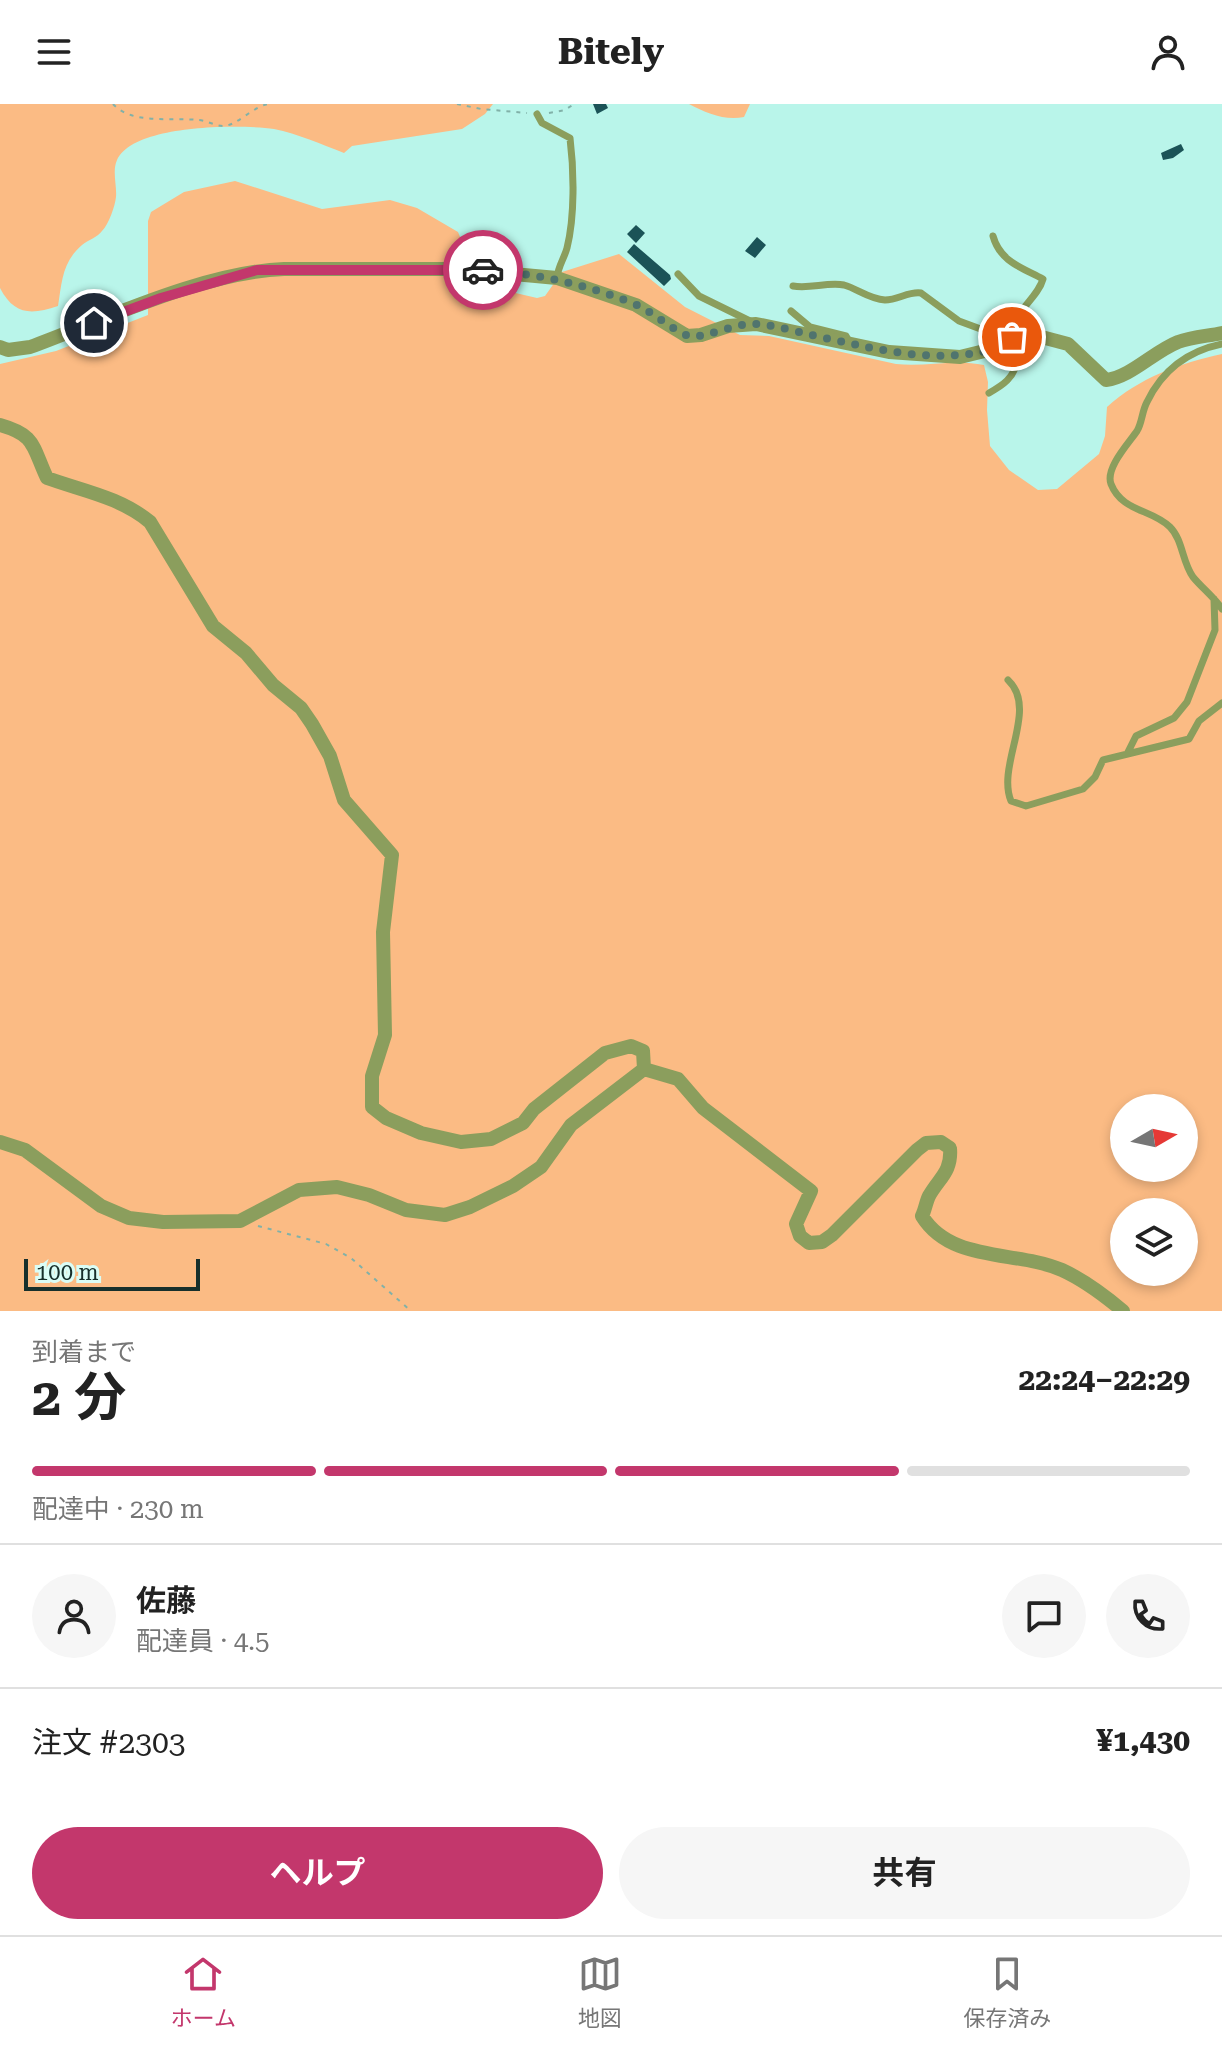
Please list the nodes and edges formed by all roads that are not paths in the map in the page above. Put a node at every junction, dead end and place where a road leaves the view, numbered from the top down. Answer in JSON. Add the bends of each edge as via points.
{"nodes":[{"id":1,"x":537,"y":114,"type":"road end"},
{"id":2,"x":993,"y":236,"type":"dead end"},
{"id":3,"x":678,"y":274,"type":"dead end"},
{"id":4,"x":557,"y":278,"type":"junction"},
{"id":5,"x":793,"y":286,"type":"dead end"},
{"id":6,"x":791,"y":311,"type":"dead end"},
{"id":7,"x":756,"y":324,"type":"junction"},
{"id":8,"x":1222,"y":333,"type":"edge"},
{"id":9,"x":850,"y":343,"type":"junction"},
{"id":10,"x":1012,"y":344,"type":"junction"},
{"id":11,"x":1222,"y":344,"type":"edge"},
{"id":12,"x":0,"y":347,"type":"edge"},
{"id":13,"x":989,"y":393,"type":"dead end"},
{"id":14,"x":0,"y":425,"type":"edge"},
{"id":15,"x":1214,"y":599,"type":"junction"},
{"id":16,"x":1222,"y":609,"type":"edge"},
{"id":17,"x":1008,"y":680,"type":"dead end"},
{"id":18,"x":1222,"y":702,"type":"edge"},
{"id":19,"x":1127,"y":754,"type":"junction"},
{"id":20,"x":644,"y":1069,"type":"junction"},
{"id":21,"x":0,"y":1142,"type":"edge"},
{"id":22,"x":1123,"y":1311,"type":"edge"}],
"edges":[{"from":1,"to":4,"type":"lane","via":[[542,123],[570,138],[574,170],[567,249]]},
{"from":2,"to":10,"type":"lane","via":[[1003,255],[1043,279],[1014,322]]},
{"from":3,"to":7,"type":"lane","via":[[699,296]]},
{"from":4,"to":7,"type":"street","via":[[636,305],[687,336]]},
{"from":4,"to":12,"type":"street","via":[[458,269],[257,270],[145,303],[30,347]]},
{"from":5,"to":10,"type":"lane","via":[[846,286],[891,300],[921,293],[959,321]]},
{"from":6,"to":9,"type":"lane","via":[[810,327],[846,336]]},
{"from":7,"to":9,"type":"street"},
{"from":8,"to":10,"type":"street","via":[[1180,341],[1120,378],[1106,380],[1068,344],[1034,335]]},
{"from":9,"to":10,"type":"street","via":[[889,352],[960,357]]},
{"from":10,"to":13,"type":"lane","via":[[1016,367],[1006,383]]},
{"from":11,"to":15,"type":"lane","via":[[1185,357],[1161,379],[1110,478],[1128,505],[1169,526],[1192,575]]},
{"from":14,"to":20,"type":"street","via":[[23,432],[47,478],[107,496],[150,522],[213,626],[301,708],[330,756],[344,800],[392,855],[383,932],[385,1035],[372,1076],[372,1107],[421,1133],[461,1142],[491,1139],[523,1123],[605,1053],[631,1046],[643,1051]]},
{"from":15,"to":16,"type":"lane"},
{"from":15,"to":19,"type":"lane","via":[[1215,630],[1187,702],[1174,718],[1136,736]]},
{"from":17,"to":19,"type":"lane","via":[[1020,697],[1006,788],[1011,801],[1026,806],[1083,789],[1103,760]]},
{"from":18,"to":19,"type":"lane","via":[[1199,721],[1189,739]]},
{"from":20,"to":21,"type":"street","via":[[571,1125],[541,1167],[513,1186],[445,1215],[406,1210],[337,1187],[299,1190],[240,1221],[129,1218],[101,1206],[25,1150]]},
{"from":20,"to":22,"type":"street","via":[[678,1079],[703,1108],[811,1191],[796,1224],[809,1243],[832,1235],[926,1143],[941,1142],[950,1148],[951,1161],[922,1216],[930,1228],[951,1243],[1060,1270]]}]}
